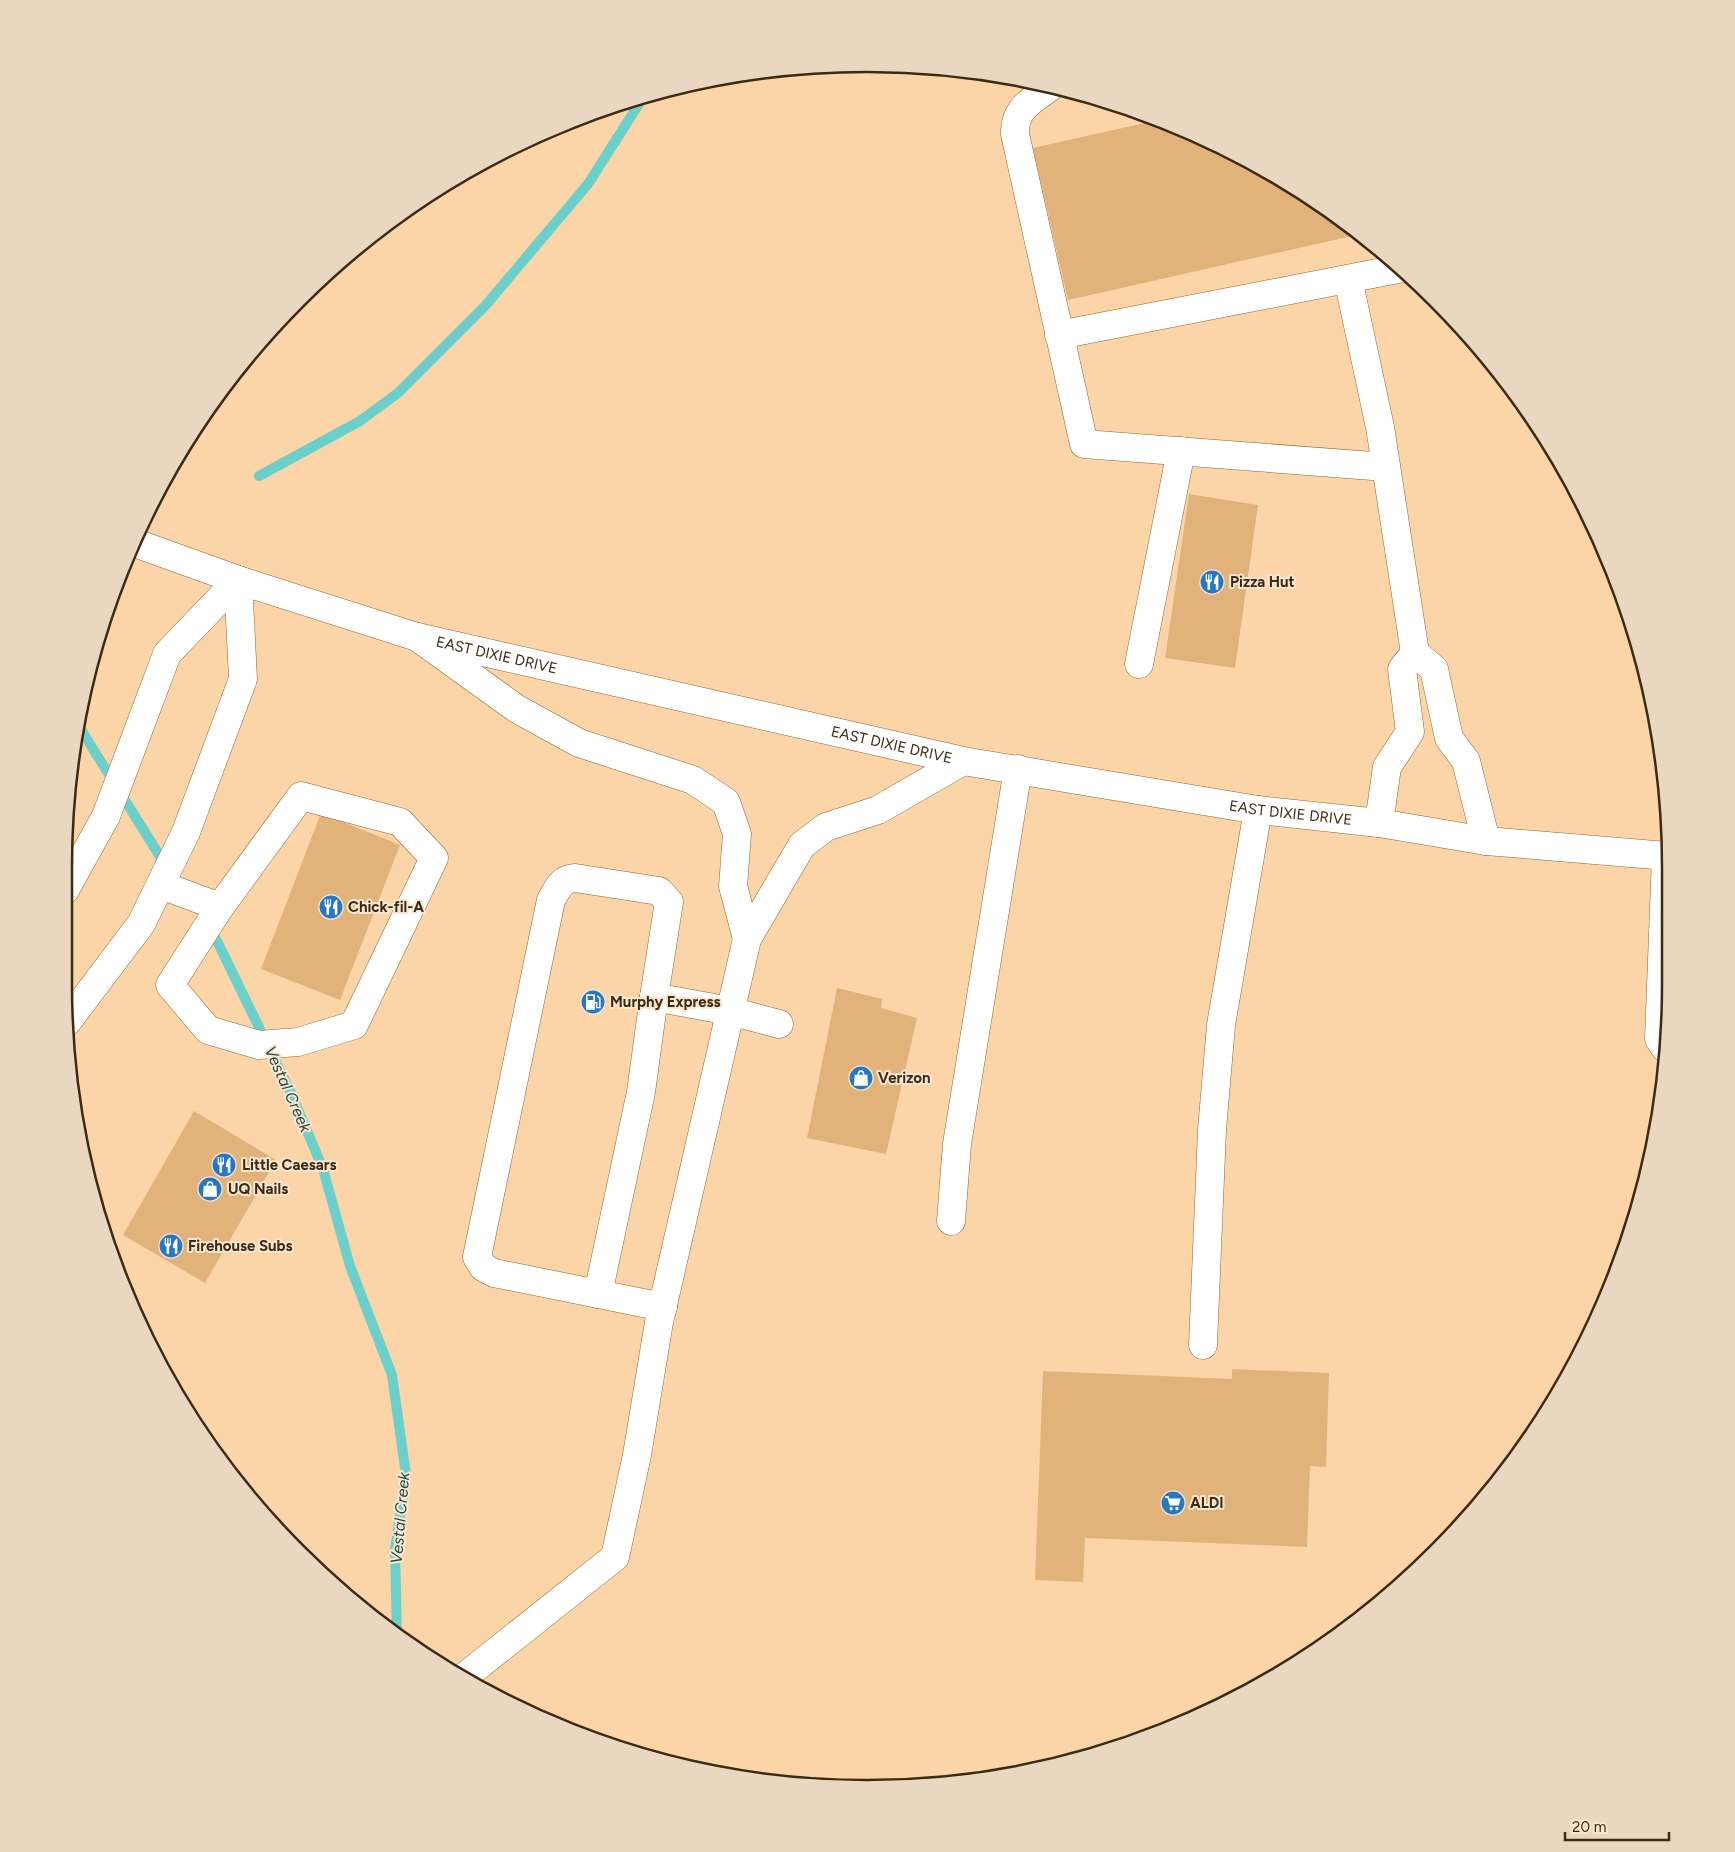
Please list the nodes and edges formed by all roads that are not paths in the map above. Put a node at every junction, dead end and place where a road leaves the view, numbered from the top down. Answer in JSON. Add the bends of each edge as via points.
{"nodes":[{"id":1,"x":1043,"y":93,"type":"edge"},
{"id":2,"x":1392,"y":270,"type":"edge"},
{"id":3,"x":1348,"y":279,"type":"junction"},
{"id":4,"x":1059,"y":335,"type":"junction"},
{"id":5,"x":1181,"y":451,"type":"junction"},
{"id":6,"x":1386,"y":467,"type":"junction"},
{"id":7,"x":141,"y":546,"type":"edge"},
{"id":8,"x":238,"y":580,"type":"junction"},
{"id":9,"x":417,"y":637,"type":"junction"},
{"id":10,"x":1415,"y":653,"type":"junction"},
{"id":11,"x":1139,"y":664,"type":"dead end"},
{"id":12,"x":962,"y":761,"type":"junction"},
{"id":13,"x":1018,"y":769,"type":"junction"},
{"id":14,"x":1258,"y":810,"type":"junction"},
{"id":15,"x":1379,"y":824,"type":"junction"},
{"id":16,"x":1486,"y":841,"type":"junction"},
{"id":17,"x":1662,"y":856,"type":"edge"},
{"id":18,"x":72,"y":877,"type":"edge"},
{"id":19,"x":160,"y":885,"type":"junction"},
{"id":20,"x":220,"y":907,"type":"junction"},
{"id":21,"x":747,"y":939,"type":"junction"},
{"id":22,"x":1662,"y":948,"type":"edge"},
{"id":23,"x":654,"y":997,"type":"junction"},
{"id":24,"x":730,"y":1011,"type":"junction"},
{"id":25,"x":73,"y":1015,"type":"edge"},
{"id":26,"x":779,"y":1024,"type":"dead end"},
{"id":27,"x":1660,"y":1042,"type":"edge"},
{"id":28,"x":951,"y":1221,"type":"dead end"},
{"id":29,"x":598,"y":1294,"type":"junction"},
{"id":30,"x":663,"y":1307,"type":"junction"},
{"id":31,"x":1203,"y":1345,"type":"dead end"},
{"id":32,"x":469,"y":1673,"type":"edge"}],
"edges":[{"from":1,"to":4,"type":"main road","via":[[1014,120]]},
{"from":2,"to":3,"type":"main road"},
{"from":3,"to":4,"type":"main road"},
{"from":3,"to":6,"type":"main road"},
{"from":4,"to":5,"type":"main road","via":[[1084,444]]},
{"from":5,"to":6,"type":"main road"},
{"from":5,"to":11,"type":"main road"},
{"from":6,"to":10,"type":"main road"},
{"from":7,"to":8,"type":"main road","name":"EAST DIXIE DRIVE"},
{"from":8,"to":9,"type":"main road","name":"EAST DIXIE DRIVE"},
{"from":8,"to":18,"type":"main road","via":[[167,654],[106,816]]},
{"from":8,"to":19,"type":"main road","via":[[242,679],[186,832]]},
{"from":9,"to":12,"type":"main road","name":"EAST DIXIE DRIVE"},
{"from":9,"to":21,"type":"main road","via":[[517,709],[572,739],[693,780],[726,802],[737,834],[733,886]]},
{"from":10,"to":15,"type":"main road","via":[[1402,669],[1410,732],[1387,767]]},
{"from":10,"to":16,"type":"main road","via":[[1434,670],[1449,738],[1466,761]]},
{"from":12,"to":13,"type":"main road","name":"EAST DIXIE DRIVE"},
{"from":12,"to":21,"type":"main road","via":[[878,810],[826,827],[802,845]]},
{"from":13,"to":14,"type":"main road","name":"EAST DIXIE DRIVE"},
{"from":13,"to":28,"type":"main road","via":[[957,1144]]},
{"from":14,"to":15,"type":"main road","name":"EAST DIXIE DRIVE"},
{"from":14,"to":31,"type":"main road","via":[[1221,1026],[1212,1130]]},
{"from":15,"to":16,"type":"main road","name":"EAST DIXIE DRIVE"},
{"from":16,"to":17,"type":"main road","name":"EAST DIXIE DRIVE"},
{"from":19,"to":20,"type":"main road"},
{"from":19,"to":25,"type":"main road","via":[[141,924]]},
{"from":20,"to":20,"type":"main road","via":[[170,985],[208,1030],[259,1045],[298,1042],[354,1025],[434,858],[400,822],[301,796]]},
{"from":21,"to":24,"type":"main road"},
{"from":22,"to":27,"type":"main road"},
{"from":23,"to":24,"type":"main road"},
{"from":23,"to":29,"type":"main road","via":[[641,1092]]},
{"from":23,"to":29,"type":"main road","via":[[669,902],[664,895],[658,891],[566,879],[551,900],[477,1257],[483,1267],[494,1273]]},
{"from":24,"to":26,"type":"main road"},
{"from":24,"to":30,"type":"main road"},
{"from":29,"to":30,"type":"main road"},
{"from":30,"to":32,"type":"main road","via":[[615,1557]]}]}
